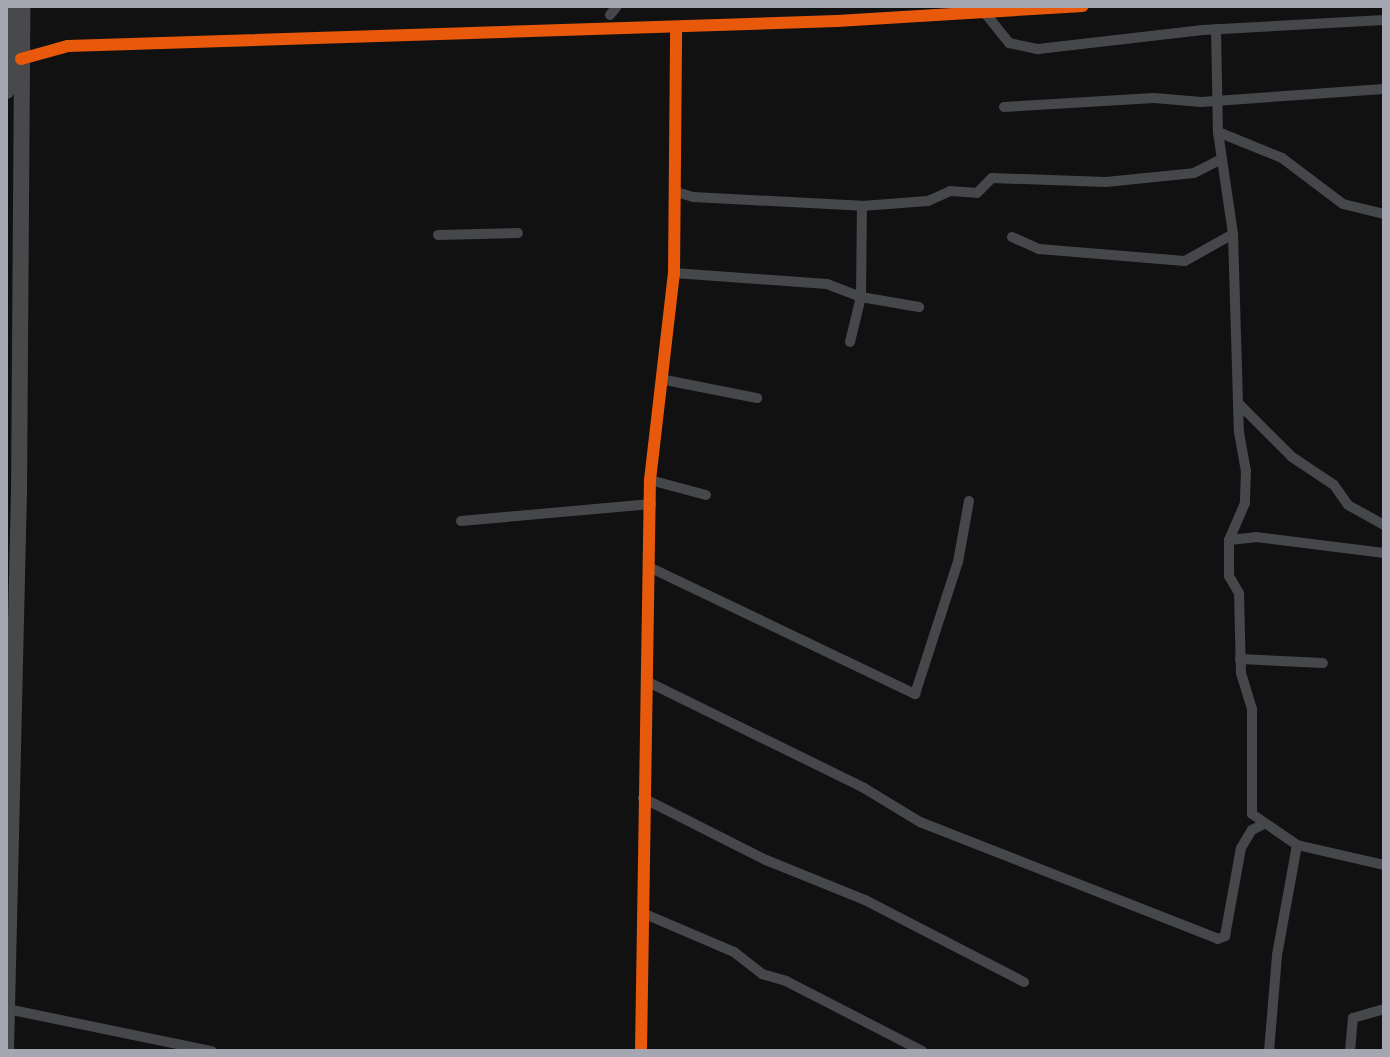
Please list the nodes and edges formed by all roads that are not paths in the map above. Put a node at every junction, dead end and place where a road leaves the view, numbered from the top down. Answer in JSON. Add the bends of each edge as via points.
{"nodes":[{"id":1,"x":7,"y":6,"type":"edge"},
{"id":2,"x":22,"y":6,"type":"edge"},
{"id":3,"x":1083,"y":6,"type":"edge"},
{"id":4,"x":985,"y":13,"type":"junction"},
{"id":5,"x":1384,"y":20,"type":"edge"},
{"id":6,"x":676,"y":27,"type":"junction"},
{"id":7,"x":1216,"y":29,"type":"junction"},
{"id":8,"x":21,"y":59,"type":"junction"},
{"id":9,"x":1384,"y":89,"type":"edge"},
{"id":10,"x":6,"y":90,"type":"edge"},
{"id":11,"x":1216,"y":99,"type":"junction"},
{"id":12,"x":1004,"y":107,"type":"dead end"},
{"id":13,"x":1218,"y":132,"type":"junction"},
{"id":14,"x":1221,"y":159,"type":"junction"},
{"id":15,"x":676,"y":192,"type":"junction"},
{"id":16,"x":862,"y":206,"type":"junction"},
{"id":17,"x":1384,"y":214,"type":"edge"},
{"id":18,"x":518,"y":233,"type":"dead end"},
{"id":19,"x":1233,"y":234,"type":"junction"},
{"id":20,"x":438,"y":235,"type":"dead end"},
{"id":21,"x":1012,"y":237,"type":"dead end"},
{"id":22,"x":674,"y":273,"type":"junction"},
{"id":23,"x":861,"y":297,"type":"junction"},
{"id":24,"x":919,"y":307,"type":"dead end"},
{"id":25,"x":850,"y":342,"type":"dead end"},
{"id":26,"x":665,"y":380,"type":"junction"},
{"id":27,"x":757,"y":398,"type":"dead end"},
{"id":28,"x":1239,"y":404,"type":"junction"},
{"id":29,"x":650,"y":480,"type":"junction"},
{"id":30,"x":706,"y":495,"type":"dead end"},
{"id":31,"x":969,"y":501,"type":"dead end"},
{"id":32,"x":651,"y":504,"type":"junction"},
{"id":33,"x":461,"y":521,"type":"dead end"},
{"id":34,"x":1384,"y":525,"type":"edge"},
{"id":35,"x":1229,"y":540,"type":"junction"},
{"id":36,"x":1384,"y":553,"type":"edge"},
{"id":37,"x":651,"y":568,"type":"junction"},
{"id":38,"x":1240,"y":659,"type":"junction"},
{"id":39,"x":1323,"y":663,"type":"dead end"},
{"id":40,"x":646,"y":681,"type":"junction"},
{"id":41,"x":643,"y":798,"type":"junction"},
{"id":42,"x":1252,"y":814,"type":"junction"},
{"id":43,"x":1264,"y":824,"type":"junction"},
{"id":44,"x":1252,"y":830,"type":"junction"},
{"id":45,"x":1297,"y":845,"type":"junction"},
{"id":46,"x":1384,"y":865,"type":"edge"},
{"id":47,"x":645,"y":914,"type":"junction"},
{"id":48,"x":1024,"y":982,"type":"dead end"},
{"id":49,"x":7,"y":1009,"type":"edge"},
{"id":50,"x":1384,"y":1009,"type":"edge"},
{"id":51,"x":6,"y":1051,"type":"edge"},
{"id":52,"x":212,"y":1051,"type":"edge"},
{"id":53,"x":641,"y":1051,"type":"edge"},
{"id":54,"x":922,"y":1051,"type":"edge"},
{"id":55,"x":1269,"y":1051,"type":"edge"},
{"id":56,"x":1350,"y":1051,"type":"edge"}],
"edges":[{"from":1,"to":10,"type":"highway"},
{"from":2,"to":8,"type":"main road"},
{"from":3,"to":4,"type":"street"},
{"from":4,"to":6,"type":"street"},
{"from":4,"to":7,"type":"street","via":[[998,35],[1023,48]]},
{"from":5,"to":7,"type":"street"},
{"from":6,"to":8,"type":"street","via":[[68,46]]},
{"from":6,"to":15,"type":"street"},
{"from":7,"to":11,"type":"street"},
{"from":8,"to":49,"type":"main road","via":[[19,493]]},
{"from":9,"to":11,"type":"street"},
{"from":11,"to":12,"type":"street"},
{"from":11,"to":13,"type":"street"},
{"from":13,"to":14,"type":"street"},
{"from":13,"to":17,"type":"street","via":[[1282,158],[1343,204]]},
{"from":14,"to":16,"type":"street","via":[[1194,173],[1106,182],[992,178],[977,193],[950,191],[928,201]]},
{"from":14,"to":19,"type":"street"},
{"from":15,"to":16,"type":"street"},
{"from":15,"to":22,"type":"street"},
{"from":16,"to":23,"type":"street"},
{"from":18,"to":20,"type":"street"},
{"from":19,"to":21,"type":"street","via":[[1185,261],[1039,249]]},
{"from":19,"to":28,"type":"street"},
{"from":22,"to":23,"type":"street","via":[[827,284]]},
{"from":22,"to":26,"type":"street"},
{"from":23,"to":24,"type":"street"},
{"from":23,"to":25,"type":"street"},
{"from":26,"to":27,"type":"street"},
{"from":26,"to":29,"type":"street"},
{"from":28,"to":34,"type":"street","via":[[1292,457],[1334,485],[1348,505]]},
{"from":28,"to":35,"type":"street","via":[[1245,503]]},
{"from":29,"to":30,"type":"street"},
{"from":29,"to":32,"type":"street"},
{"from":31,"to":37,"type":"street","via":[[958,562],[915,694]]},
{"from":32,"to":33,"type":"street"},
{"from":32,"to":37,"type":"street"},
{"from":35,"to":36,"type":"street","via":[[1256,537]]},
{"from":35,"to":38,"type":"street","via":[[1229,576],[1239,593]]},
{"from":37,"to":40,"type":"street"},
{"from":38,"to":39,"type":"street"},
{"from":38,"to":42,"type":"street","via":[[1254,727]]},
{"from":40,"to":41,"type":"street"},
{"from":40,"to":44,"type":"street","via":[[852,782],[920,822],[1218,939],[1225,936],[1237,865]]},
{"from":41,"to":47,"type":"street"},
{"from":41,"to":48,"type":"street","via":[[766,860],[865,900]]},
{"from":42,"to":43,"type":"street"},
{"from":42,"to":44,"type":"street"},
{"from":43,"to":44,"type":"street"},
{"from":43,"to":45,"type":"street"},
{"from":45,"to":46,"type":"street"},
{"from":45,"to":55,"type":"street","via":[[1277,955]]},
{"from":47,"to":53,"type":"street"},
{"from":47,"to":54,"type":"street","via":[[726,948],[762,974],[786,981]]},
{"from":49,"to":51,"type":"main road"},
{"from":49,"to":52,"type":"street"},
{"from":50,"to":56,"type":"street","via":[[1353,1018]]}]}
